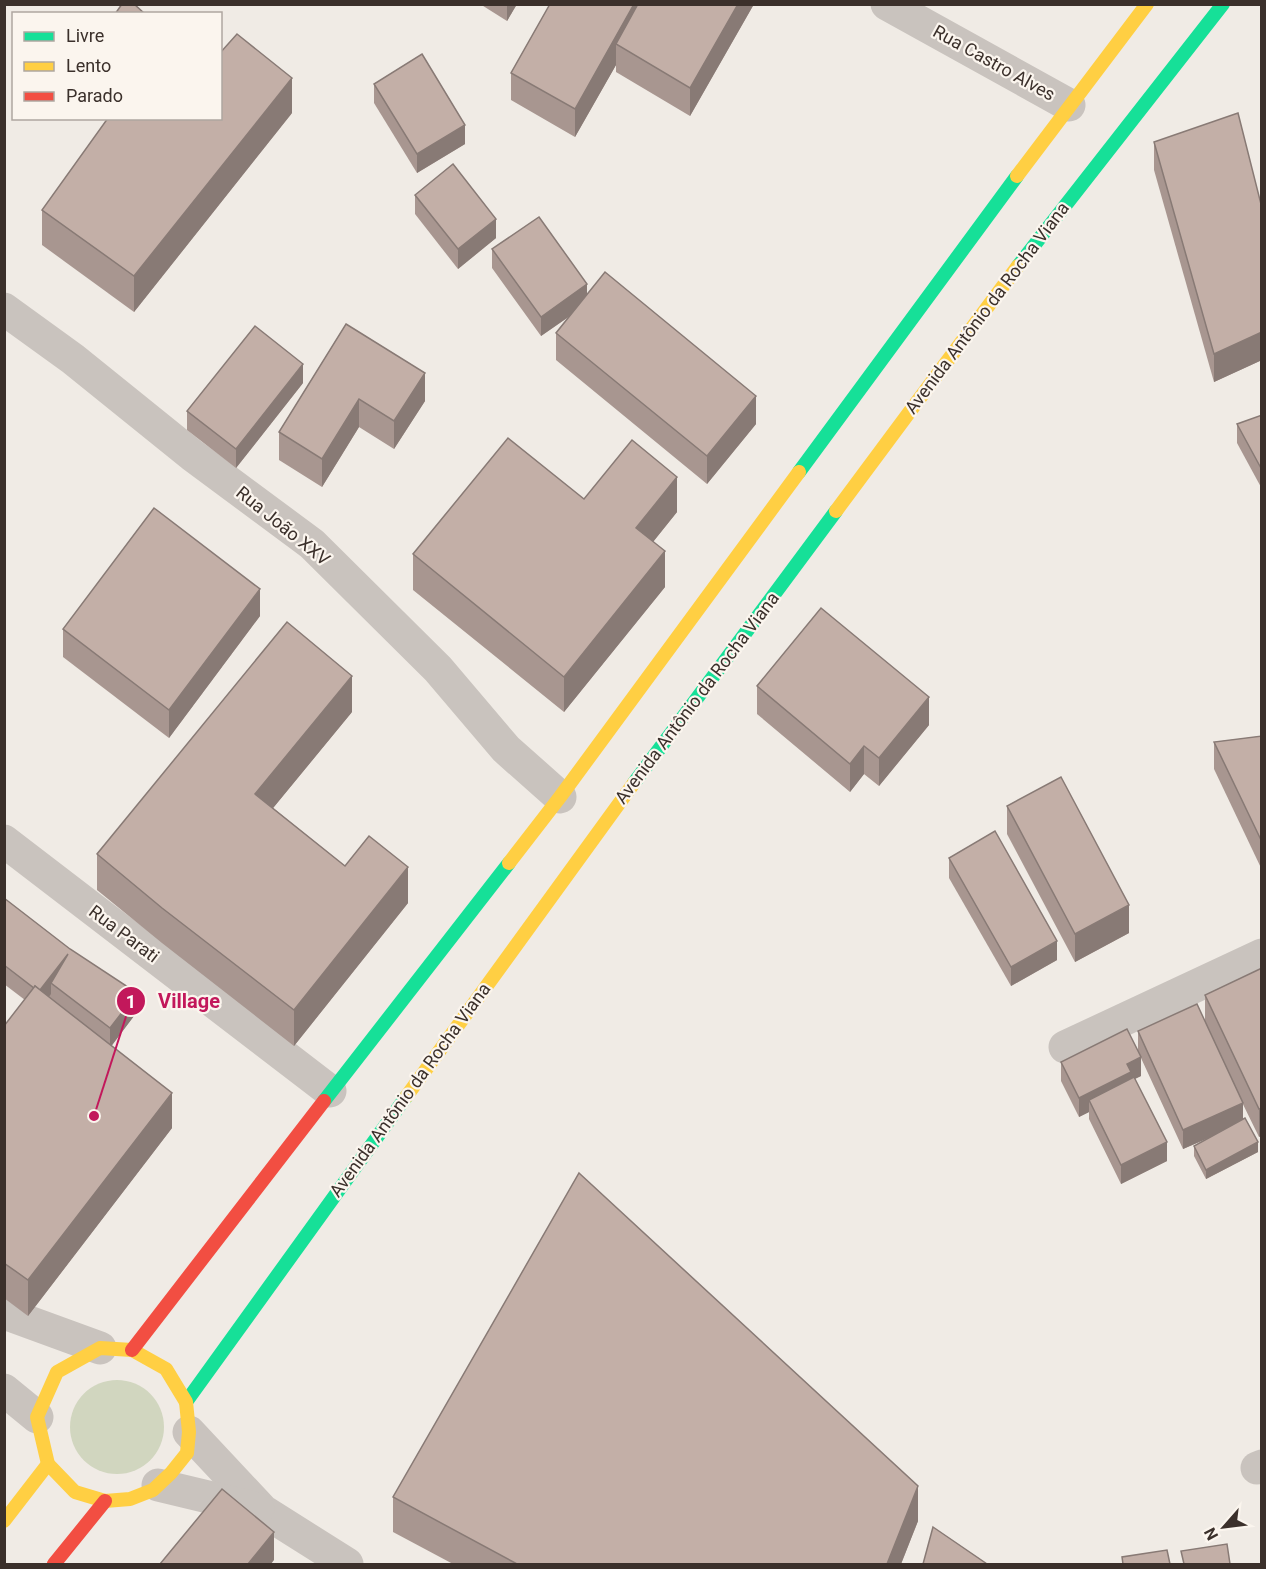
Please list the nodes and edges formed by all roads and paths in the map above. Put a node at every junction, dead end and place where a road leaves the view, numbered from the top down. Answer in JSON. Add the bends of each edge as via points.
{"nodes":[{"id":1,"x":887,"y":4,"type":"edge"},
{"id":2,"x":1148,"y":4,"type":"edge"},
{"id":3,"x":1223,"y":4,"type":"edge"},
{"id":4,"x":1069,"y":105,"type":"junction"},
{"id":5,"x":4,"y":309,"type":"edge"},
{"id":6,"x":560,"y":797,"type":"junction"},
{"id":7,"x":4,"y":841,"type":"edge"},
{"id":8,"x":1262,"y":954,"type":"edge"},
{"id":9,"x":1065,"y":1047,"type":"dead end"},
{"id":10,"x":330,"y":1091,"type":"junction"},
{"id":11,"x":4,"y":1313,"type":"edge"},
{"id":12,"x":116,"y":1349,"type":"junction"},
{"id":13,"x":4,"y":1390,"type":"edge"},
{"id":14,"x":37,"y":1417,"type":"junction"},
{"id":15,"x":187,"y":1417,"type":"junction"},
{"id":16,"x":48,"y":1464,"type":"junction"},
{"id":17,"x":158,"y":1485,"type":"junction"},
{"id":18,"x":105,"y":1501,"type":"junction"},
{"id":19,"x":263,"y":1511,"type":"junction"},
{"id":20,"x":4,"y":1521,"type":"edge"},
{"id":21,"x":54,"y":1564,"type":"edge"},
{"id":22,"x":347,"y":1564,"type":"edge"}],
"edges":[{"from":1,"to":4,"type":"street","name":"Rua Castro Alves"},
{"from":2,"to":4,"type":"main road"},
{"from":3,"to":15,"type":"main road","name":"Avenida Antônio da Rocha Viana","via":[[1052,220],[583,851]]},
{"from":4,"to":6,"type":"main road"},
{"from":5,"to":6,"type":"street","name":"Rua João XXV","via":[[312,544],[438,669],[506,749]]},
{"from":6,"to":10,"type":"main road"},
{"from":7,"to":10,"type":"street","name":"Rua Parati"},
{"from":8,"to":9,"type":"street"},
{"from":10,"to":12,"type":"main road"},
{"from":11,"to":12,"type":"street"},
{"from":12,"to":14,"type":"main road","via":[[57,1372]]},
{"from":12,"to":15,"type":"main road","via":[[166,1369]]},
{"from":13,"to":14,"type":"street"},
{"from":14,"to":16,"type":"main road"},
{"from":15,"to":17,"type":"main road","via":[[187,1453]]},
{"from":15,"to":19,"type":"street"},
{"from":16,"to":18,"type":"main road","via":[[75,1492]]},
{"from":16,"to":20,"type":"main road"},
{"from":17,"to":18,"type":"main road","via":[[130,1499]]},
{"from":17,"to":19,"type":"street"},
{"from":18,"to":21,"type":"main road"},
{"from":19,"to":22,"type":"street"}]}
